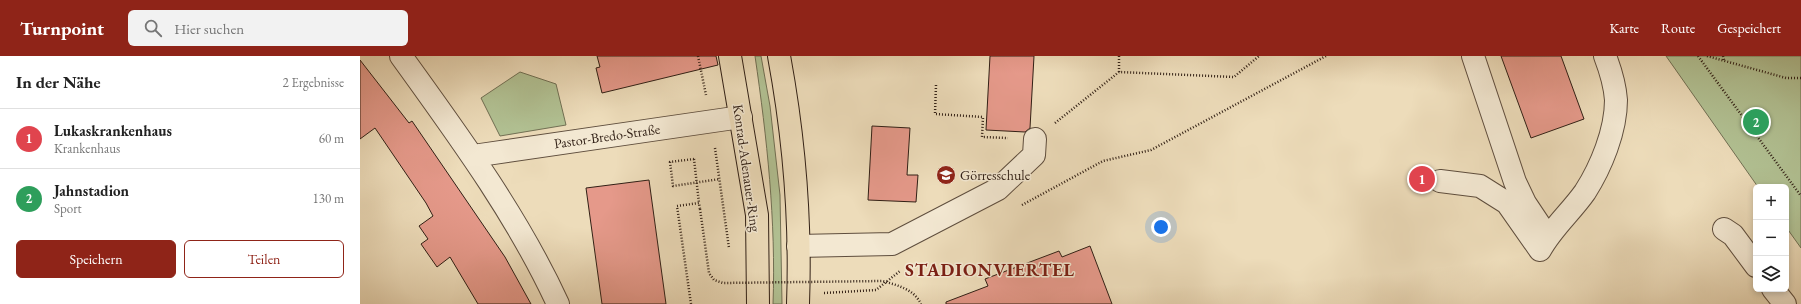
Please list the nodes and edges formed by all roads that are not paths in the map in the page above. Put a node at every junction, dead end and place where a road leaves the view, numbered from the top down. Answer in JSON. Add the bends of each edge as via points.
{"nodes":[{"id":1,"x":401,"y":56,"type":"edge"},
{"id":2,"x":730,"y":56,"type":"edge"},
{"id":3,"x":779,"y":56,"type":"edge"},
{"id":4,"x":1473,"y":56,"type":"edge"},
{"id":5,"x":1605,"y":56,"type":"edge"},
{"id":6,"x":741,"y":117,"type":"junction"},
{"id":7,"x":1035,"y":139,"type":"road end"},
{"id":8,"x":473,"y":156,"type":"junction"},
{"id":9,"x":1440,"y":181,"type":"dead end"},
{"id":10,"x":1724,"y":229,"type":"dead end"},
{"id":11,"x":1544,"y":243,"type":"junction"},
{"id":12,"x":798,"y":246,"type":"junction"},
{"id":13,"x":1753,"y":262,"type":"edge"},
{"id":14,"x":1775,"y":292,"type":"edge"},
{"id":15,"x":798,"y":302,"type":"edge"},
{"id":16,"x":558,"y":304,"type":"edge"},
{"id":17,"x":758,"y":304,"type":"edge"},
{"id":18,"x":1785,"y":304,"type":"edge"}],
"edges":[{"from":1,"to":8,"type":"street"},
{"from":2,"to":6,"type":"main road","name":"Konrad-Adenauer-Ring"},
{"from":3,"to":12,"type":"main road","via":[[787,101],[797,205]]},
{"from":4,"to":11,"type":"street","via":[[1515,182]]},
{"from":5,"to":11,"type":"street","via":[[1616,100],[1611,132],[1599,166],[1584,192]]},
{"from":6,"to":8,"type":"street","name":"Pastor-Bredo-Straße"},
{"from":6,"to":17,"type":"main road","name":"Konrad-Adenauer-Ring","via":[[756,215]]},
{"from":7,"to":12,"type":"street","via":[[1034,155],[998,189],[892,244]]},
{"from":8,"to":16,"type":"street"},
{"from":9,"to":11,"type":"street","via":[[1480,186],[1506,203]]},
{"from":10,"to":13,"type":"street","via":[[1733,235]]},
{"from":12,"to":15,"type":"main road"},
{"from":14,"to":18,"type":"street"}]}
